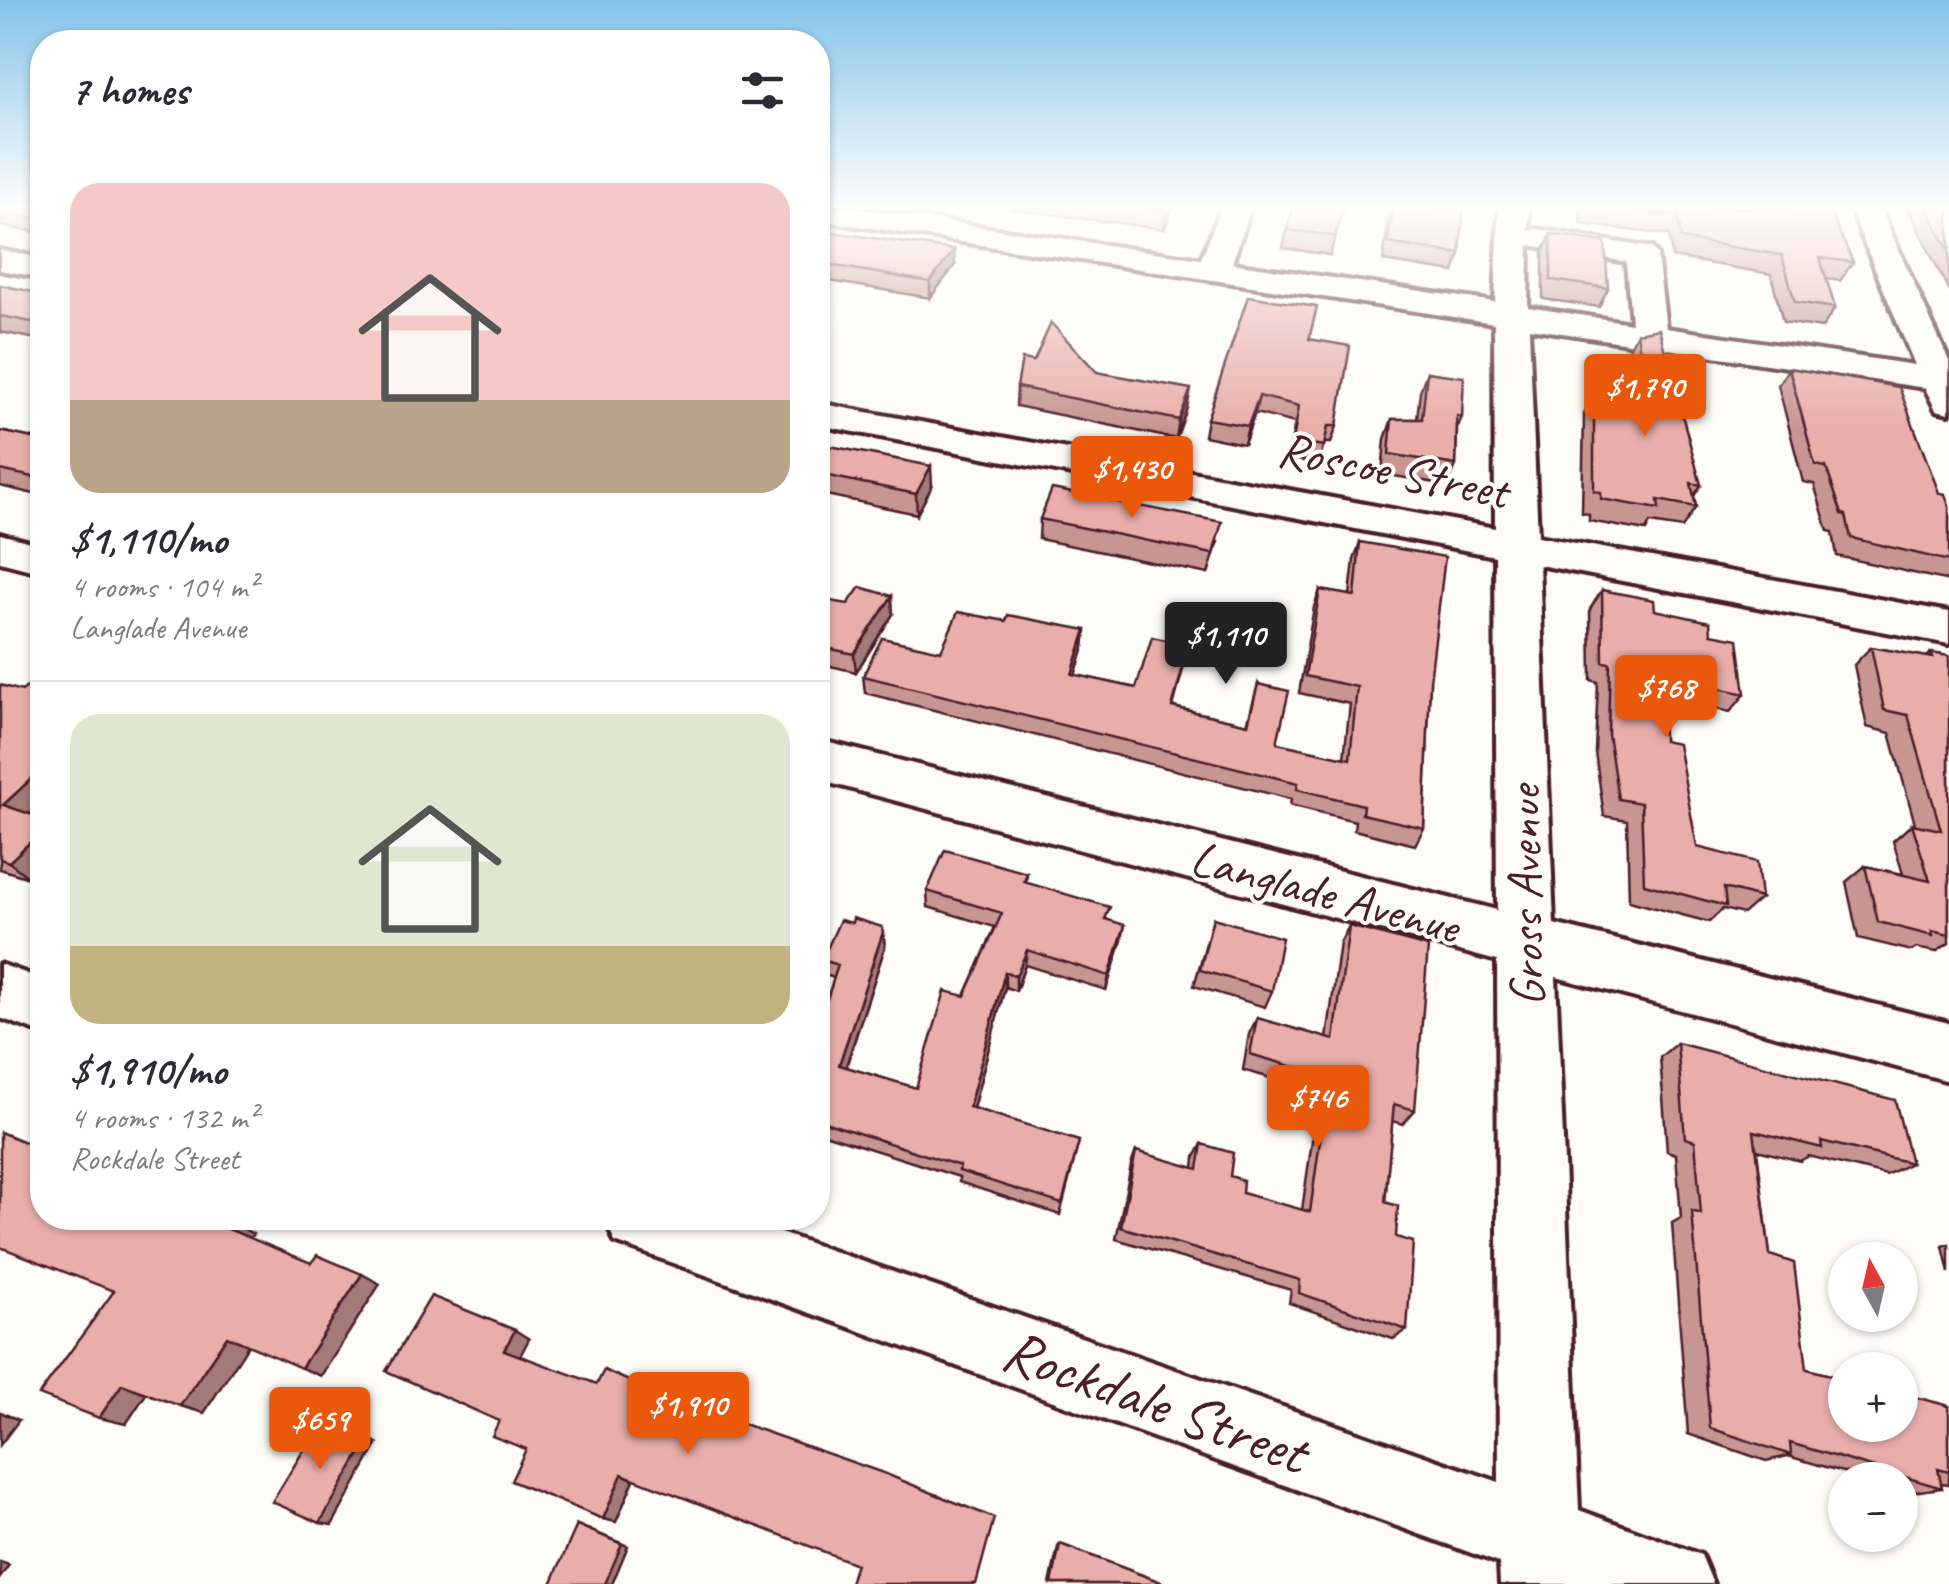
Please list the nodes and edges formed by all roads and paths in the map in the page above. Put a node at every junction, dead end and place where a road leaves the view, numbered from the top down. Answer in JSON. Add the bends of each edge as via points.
{"nodes":[{"id":1,"x":1292,"y":282,"type":"edge"},
{"id":2,"x":1512,"y":282,"type":"edge"},
{"id":3,"x":1643,"y":282,"type":"edge"},
{"id":4,"x":1898,"y":282,"type":"edge"},
{"id":5,"x":1511,"y":315,"type":"junction"},
{"id":6,"x":1650,"y":336,"type":"junction"},
{"id":7,"x":1946,"y":388,"type":"edge"},
{"id":8,"x":830,"y":416,"type":"edge"},
{"id":9,"x":1516,"y":546,"type":"junction"},
{"id":10,"x":0,"y":548,"type":"edge"},
{"id":11,"x":30,"y":556,"type":"edge"},
{"id":12,"x":1949,"y":628,"type":"edge"},
{"id":13,"x":830,"y":763,"type":"edge"},
{"id":14,"x":1526,"y":944,"type":"junction"},
{"id":15,"x":0,"y":991,"type":"edge"},
{"id":16,"x":30,"y":1002,"type":"edge"},
{"id":17,"x":1949,"y":1052,"type":"edge"},
{"id":18,"x":671,"y":1230,"type":"edge"},
{"id":19,"x":1541,"y":1561,"type":"edge"},
{"id":20,"x":1672,"y":1584,"type":"edge"}],
"edges":[{"from":1,"to":5,"type":"street"},
{"from":2,"to":5,"type":"street","name":"Gross Avenue"},
{"from":3,"to":6,"type":"street"},
{"from":4,"to":7,"type":"street"},
{"from":5,"to":6,"type":"street"},
{"from":5,"to":9,"type":"street","name":"Gross Avenue"},
{"from":6,"to":7,"type":"street"},
{"from":8,"to":9,"type":"street","name":"Roscoe Street"},
{"from":9,"to":12,"type":"street","name":"Roscoe Street"},
{"from":9,"to":14,"type":"street","name":"Gross Avenue"},
{"from":10,"to":11,"type":"street"},
{"from":13,"to":14,"type":"street","name":"Langlade Avenue"},
{"from":14,"to":17,"type":"street","name":"Langlade Avenue"},
{"from":14,"to":19,"type":"street","name":"Gross Avenue"},
{"from":15,"to":16,"type":"street"},
{"from":18,"to":19,"type":"street","name":"Rockdale Street"},
{"from":19,"to":20,"type":"street","name":"Rockdale Street"}]}
